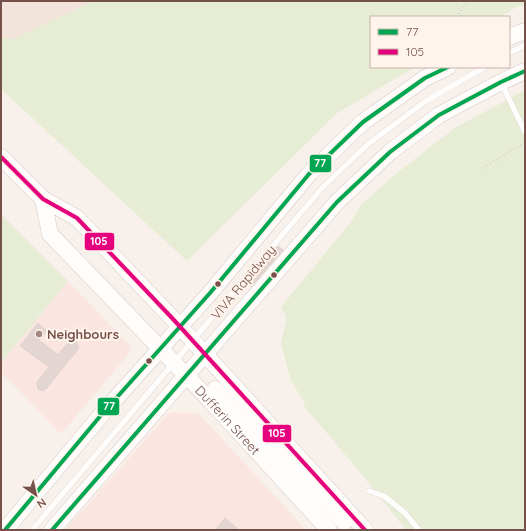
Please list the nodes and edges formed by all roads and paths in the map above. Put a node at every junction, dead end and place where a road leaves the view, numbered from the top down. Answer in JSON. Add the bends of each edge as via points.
{"nodes":[{"id":1,"x":455,"y":1,"type":"edge"},
{"id":2,"x":470,"y":1,"type":"edge"},
{"id":3,"x":461,"y":11,"type":"junction"},
{"id":4,"x":457,"y":16,"type":"edge"},
{"id":5,"x":525,"y":31,"type":"edge"},
{"id":6,"x":510,"y":37,"type":"edge"},
{"id":7,"x":525,"y":45,"type":"edge"},
{"id":8,"x":510,"y":52,"type":"edge"},
{"id":9,"x":446,"y":68,"type":"edge"},
{"id":10,"x":483,"y":68,"type":"edge"},
{"id":11,"x":525,"y":71,"type":"edge"},
{"id":12,"x":500,"y":82,"type":"junction"},
{"id":13,"x":525,"y":132,"type":"edge"},
{"id":14,"x":525,"y":142,"type":"edge"},
{"id":15,"x":1,"y":157,"type":"edge"},
{"id":16,"x":483,"y":168,"type":"dead end"},
{"id":17,"x":43,"y":199,"type":"junction"},
{"id":18,"x":181,"y":327,"type":"junction"},
{"id":19,"x":193,"y":341,"type":"junction"},
{"id":20,"x":161,"y":349,"type":"junction"},
{"id":21,"x":206,"y":354,"type":"junction"},
{"id":22,"x":174,"y":363,"type":"junction"},
{"id":23,"x":189,"y":372,"type":"junction"},
{"id":24,"x":134,"y":378,"type":"junction"},
{"id":25,"x":369,"y":491,"type":"dead end"},
{"id":26,"x":5,"y":530,"type":"edge"},
{"id":27,"x":32,"y":530,"type":"edge"},
{"id":28,"x":52,"y":530,"type":"edge"},
{"id":29,"x":329,"y":530,"type":"edge"},
{"id":30,"x":352,"y":530,"type":"edge"},
{"id":31,"x":365,"y":530,"type":"edge"},
{"id":32,"x":419,"y":530,"type":"edge"}],
"edges":[{"from":1,"to":3,"type":"path"},
{"from":2,"to":3,"type":"path"},
{"from":3,"to":4,"type":"path"},
{"from":5,"to":6,"type":"main road"},
{"from":7,"to":8,"type":"lane"},
{"from":9,"to":18,"type":"main road","via":[[426,78],[363,122],[309,174]]},
{"from":10,"to":19,"type":"lane","name":"VIVA Rapidway","via":[[426,101],[368,144],[322,188]]},
{"from":11,"to":12,"type":"main road"},
{"from":12,"to":13,"type":"lane"},
{"from":12,"to":21,"type":"main road","via":[[439,115],[390,152],[338,202]]},
{"from":14,"to":16,"type":"path"},
{"from":15,"to":17,"type":"main road","name":"Dufferin Street"},
{"from":17,"to":18,"type":"main road","name":"Dufferin Street","via":[[76,218]]},
{"from":17,"to":20,"type":"main road","name":"Dufferin Street","via":[[50,234]]},
{"from":18,"to":19,"type":"main road","name":"Dufferin Street"},
{"from":18,"to":20,"type":"main road"},
{"from":19,"to":21,"type":"main road","name":"Dufferin Street"},
{"from":19,"to":22,"type":"lane","name":"VIVA Rapidway"},
{"from":20,"to":22,"type":"main road","name":"Dufferin Street"},
{"from":20,"to":24,"type":"main road"},
{"from":21,"to":23,"type":"main road"},
{"from":21,"to":31,"type":"main road","name":"Dufferin Street"},
{"from":22,"to":23,"type":"main road","name":"Dufferin Street"},
{"from":22,"to":24,"type":"main road","via":[[162,363],[148,368]]},
{"from":22,"to":27,"type":"lane","name":"VIVA Rapidway"},
{"from":23,"to":28,"type":"main road"},
{"from":23,"to":29,"type":"main road","name":"Dufferin Street"},
{"from":23,"to":30,"type":"main road","via":[[217,392]]},
{"from":24,"to":26,"type":"main road"},
{"from":25,"to":32,"type":"lane","via":[[389,499]]}]}
